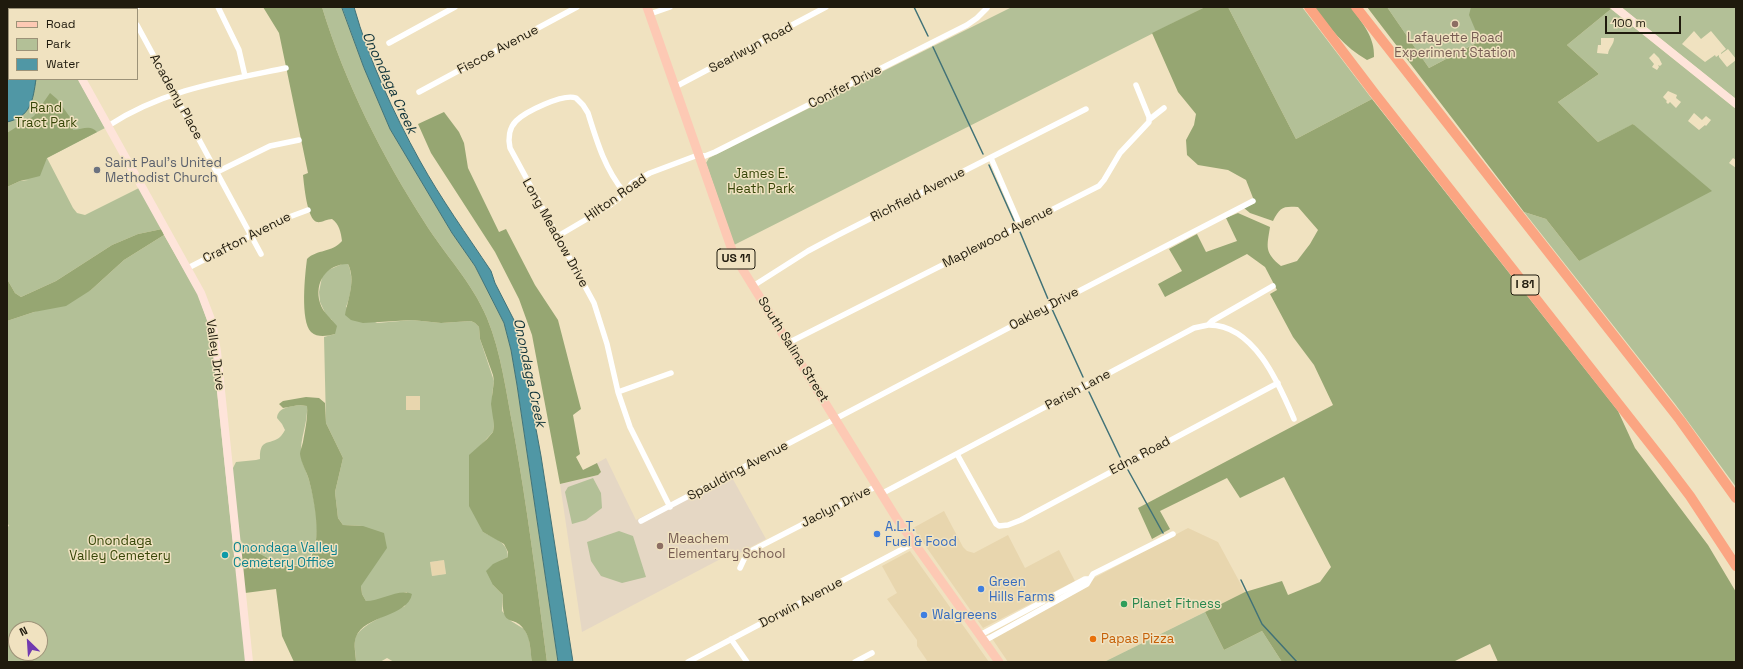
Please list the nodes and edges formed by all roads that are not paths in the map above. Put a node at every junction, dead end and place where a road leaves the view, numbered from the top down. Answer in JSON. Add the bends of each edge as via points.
{"nodes":[{"id":1,"x":218,"y":7,"type":"edge"},
{"id":2,"x":455,"y":7,"type":"edge"},
{"id":3,"x":577,"y":7,"type":"edge"},
{"id":4,"x":670,"y":7,"type":"edge"},
{"id":5,"x":826,"y":7,"type":"edge"},
{"id":6,"x":1309,"y":7,"type":"edge"},
{"id":7,"x":1356,"y":7,"type":"edge"},
{"id":8,"x":1615,"y":7,"type":"edge"},
{"id":9,"x":987,"y":8,"type":"edge"},
{"id":10,"x":649,"y":10,"type":"edge"},
{"id":11,"x":138,"y":27,"type":"edge"},
{"id":12,"x":389,"y":43,"type":"dead end"},
{"id":13,"x":286,"y":68,"type":"dead end"},
{"id":14,"x":245,"y":76,"type":"junction"},
{"id":15,"x":83,"y":80,"type":"edge"},
{"id":16,"x":1136,"y":85,"type":"dead end"},
{"id":17,"x":675,"y":87,"type":"junction"},
{"id":18,"x":419,"y":92,"type":"dead end"},
{"id":19,"x":173,"y":94,"type":"junction"},
{"id":20,"x":1736,"y":104,"type":"edge"},
{"id":21,"x":1164,"y":108,"type":"dead end"},
{"id":22,"x":1086,"y":109,"type":"dead end"},
{"id":23,"x":1150,"y":119,"type":"junction"},
{"id":24,"x":108,"y":126,"type":"junction"},
{"id":25,"x":299,"y":140,"type":"dead end"},
{"id":26,"x":698,"y":155,"type":"junction"},
{"id":27,"x":991,"y":158,"type":"junction"},
{"id":28,"x":217,"y":172,"type":"junction"},
{"id":29,"x":624,"y":192,"type":"junction"},
{"id":30,"x":1253,"y":201,"type":"dead end"},
{"id":31,"x":308,"y":210,"type":"dead end"},
{"id":32,"x":1020,"y":225,"type":"junction"},
{"id":33,"x":251,"y":234,"type":"junction"},
{"id":34,"x":558,"y":236,"type":"junction"},
{"id":35,"x":261,"y":254,"type":"dead end"},
{"id":36,"x":188,"y":268,"type":"junction"},
{"id":37,"x":753,"y":286,"type":"junction"},
{"id":38,"x":1273,"y":286,"type":"dead end"},
{"id":39,"x":1208,"y":325,"type":"junction"},
{"id":40,"x":788,"y":343,"type":"junction"},
{"id":41,"x":671,"y":373,"type":"dead end"},
{"id":42,"x":1278,"y":384,"type":"junction"},
{"id":43,"x":618,"y":392,"type":"junction"},
{"id":44,"x":835,"y":419,"type":"junction"},
{"id":45,"x":1294,"y":419,"type":"dead end"},
{"id":46,"x":957,"y":454,"type":"junction"},
{"id":47,"x":879,"y":490,"type":"junction"},
{"id":48,"x":1736,"y":498,"type":"edge"},
{"id":49,"x":670,"y":507,"type":"junction"},
{"id":50,"x":641,"y":521,"type":"dead end"},
{"id":51,"x":1173,"y":534,"type":"dead end"},
{"id":52,"x":914,"y":543,"type":"junction"},
{"id":53,"x":1736,"y":566,"type":"edge"},
{"id":54,"x":740,"y":568,"type":"dead end"},
{"id":55,"x":982,"y":638,"type":"junction"},
{"id":56,"x":731,"y":639,"type":"junction"},
{"id":57,"x":872,"y":653,"type":"dead end"},
{"id":58,"x":249,"y":662,"type":"edge"},
{"id":59,"x":688,"y":662,"type":"edge"},
{"id":60,"x":747,"y":662,"type":"edge"},
{"id":61,"x":855,"y":662,"type":"edge"},
{"id":62,"x":999,"y":662,"type":"edge"}],
"edges":[{"from":1,"to":14,"type":"street","via":[[239,50]]},
{"from":2,"to":12,"type":"street"},
{"from":3,"to":18,"type":"street","name":"Fiscoe Avenue"},
{"from":4,"to":10,"type":"street"},
{"from":5,"to":17,"type":"street","name":"Searlwyn Road"},
{"from":6,"to":53,"type":"highway","number":"I 81","via":[[1665,462]]},
{"from":7,"to":48,"type":"highway","via":[[1675,414]]},
{"from":8,"to":20,"type":"main road"},
{"from":9,"to":26,"type":"street","name":"Conifer Drive","via":[[967,25],[715,152],[705,156]]},
{"from":10,"to":17,"type":"main road","name":"South Salina Street","number":"US 11"},
{"from":11,"to":19,"type":"street","name":"Academy Place"},
{"from":13,"to":14,"type":"street"},
{"from":14,"to":19,"type":"street"},
{"from":15,"to":24,"type":"main road","name":"Valley Drive"},
{"from":16,"to":23,"type":"street"},
{"from":17,"to":26,"type":"main road","name":"South Salina Street","number":"US 11"},
{"from":19,"to":24,"type":"street"},
{"from":19,"to":28,"type":"street","name":"Academy Place"},
{"from":21,"to":23,"type":"street","name":"Maplewood Avenue"},
{"from":22,"to":27,"type":"street","name":"Richfield Avenue"},
{"from":23,"to":32,"type":"street","name":"Maplewood Avenue","via":[[1120,153],[1099,186]]},
{"from":24,"to":36,"type":"main road","name":"Valley Drive"},
{"from":25,"to":28,"type":"street","via":[[270,146]]},
{"from":26,"to":29,"type":"street","name":"Hilton Road","via":[[632,183]]},
{"from":26,"to":37,"type":"main road","name":"South Salina Street","number":"US 11","via":[[732,250]]},
{"from":27,"to":32,"type":"street"},
{"from":27,"to":37,"type":"street","name":"Richfield Avenue","via":[[808,251]]},
{"from":28,"to":33,"type":"street","name":"Academy Place"},
{"from":29,"to":34,"type":"street","name":"Hilton Road","via":[[609,206]]},
{"from":29,"to":34,"type":"street","name":"Long Meadow Drive","via":[[606,166],[588,113],[576,98],[565,97],[524,114],[512,128],[508,138],[510,148]]},
{"from":30,"to":44,"type":"street","name":"Oakley Drive"},
{"from":31,"to":33,"type":"street","name":"Crafton Avenue"},
{"from":32,"to":40,"type":"street","name":"Maplewood Avenue"},
{"from":33,"to":35,"type":"street","name":"Academy Place"},
{"from":33,"to":36,"type":"street","name":"Crafton Avenue"},
{"from":34,"to":43,"type":"street","name":"Long Meadow Drive","via":[[594,303]]},
{"from":36,"to":58,"type":"main road","name":"Valley Drive","via":[[209,311],[217,352]]},
{"from":37,"to":40,"type":"main road","name":"South Salina Street","number":"US 11"},
{"from":38,"to":39,"type":"street","name":"Parish Lane"},
{"from":39,"to":42,"type":"street","via":[[1230,329],[1242,337],[1254,348]]},
{"from":39,"to":46,"type":"street","name":"Parish Lane","via":[[1194,328]]},
{"from":40,"to":44,"type":"main road","name":"South Salina Street","number":"US 11"},
{"from":41,"to":43,"type":"street"},
{"from":42,"to":45,"type":"street"},
{"from":42,"to":46,"type":"street","name":"Edna Road","via":[[1021,520],[1002,526],[996,524]]},
{"from":43,"to":49,"type":"street","name":"Long Meadow Drive","via":[[630,427]]},
{"from":44,"to":47,"type":"main road","name":"South Salina Street","number":"US 11"},
{"from":44,"to":49,"type":"street","name":"Spaulding Avenue"},
{"from":46,"to":47,"type":"street","name":"Parish Lane"},
{"from":47,"to":52,"type":"main road","name":"South Salina Street","number":"US 11"},
{"from":47,"to":54,"type":"street","name":"Jaclyn Drive","via":[[747,553]]},
{"from":49,"to":50,"type":"street","name":"Spaulding Avenue"},
{"from":51,"to":55,"type":"street","via":[[1094,574],[1087,584]]},
{"from":52,"to":55,"type":"main road","name":"South Salina Street","number":"US 11"},
{"from":52,"to":56,"type":"street","name":"Dorwin Avenue"},
{"from":55,"to":62,"type":"main road","name":"South Salina Street","number":"US 11"},
{"from":56,"to":59,"type":"street","name":"Dorwin Avenue"},
{"from":56,"to":60,"type":"street"},
{"from":57,"to":61,"type":"street"}]}
